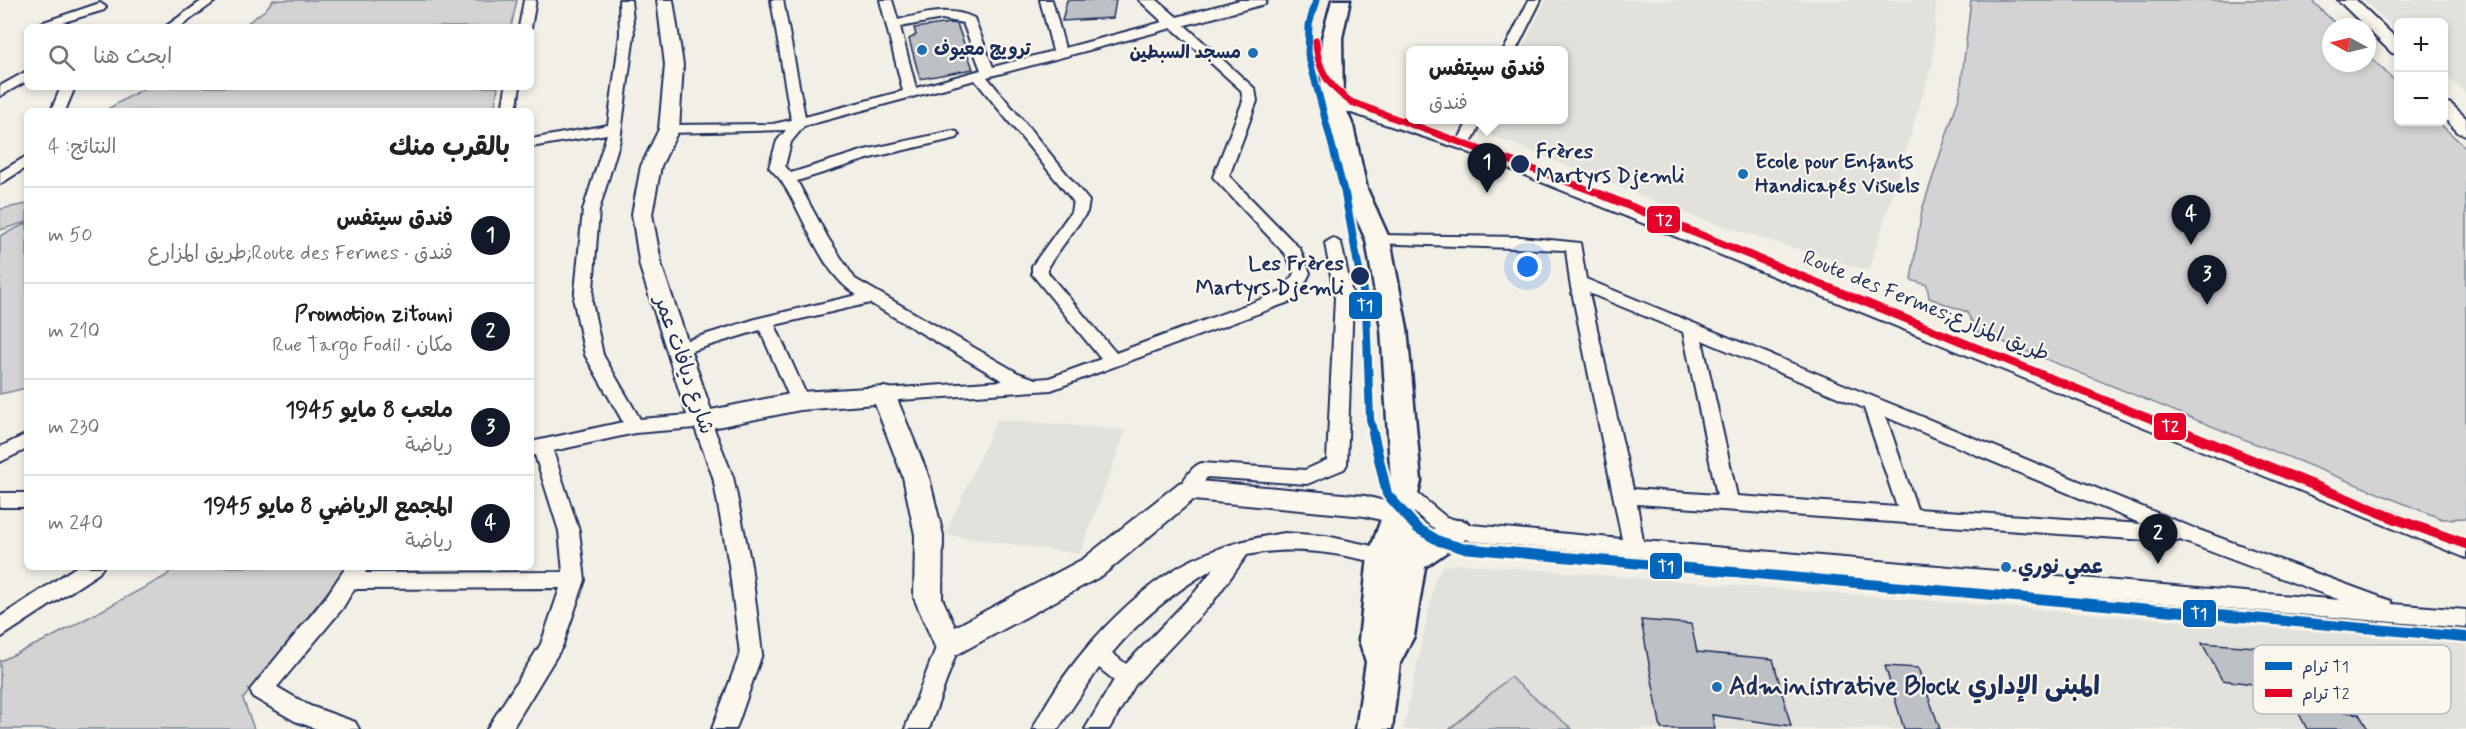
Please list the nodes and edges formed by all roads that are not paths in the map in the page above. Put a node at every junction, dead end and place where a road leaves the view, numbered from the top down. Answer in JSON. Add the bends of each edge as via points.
{"nodes":[{"id":1,"x":211,"y":0,"type":"edge"},
{"id":2,"x":530,"y":0,"type":"edge"},
{"id":3,"x":625,"y":0,"type":"edge"},
{"id":4,"x":665,"y":0,"type":"edge"},
{"id":5,"x":777,"y":0,"type":"edge"},
{"id":6,"x":886,"y":0,"type":"edge"},
{"id":7,"x":1046,"y":0,"type":"edge"},
{"id":8,"x":1147,"y":0,"type":"edge"},
{"id":9,"x":1259,"y":0,"type":"edge"},
{"id":10,"x":1535,"y":0,"type":"edge"},
{"id":11,"x":2326,"y":0,"type":"edge"},
{"id":12,"x":2346,"y":0,"type":"edge"},
{"id":13,"x":1340,"y":1,"type":"edge"},
{"id":14,"x":102,"y":4,"type":"edge"},
{"id":15,"x":2345,"y":18,"type":"edge"},
{"id":16,"x":46,"y":23,"type":"dead end"},
{"id":17,"x":1174,"y":23,"type":"junction"},
{"id":18,"x":93,"y":24,"type":"edge"},
{"id":19,"x":175,"y":24,"type":"edge"},
{"id":20,"x":526,"y":24,"type":"edge"},
{"id":21,"x":893,"y":25,"type":"junction"},
{"id":22,"x":2376,"y":45,"type":"edge"},
{"id":23,"x":1512,"y":46,"type":"edge"},
{"id":24,"x":1060,"y":53,"type":"junction"},
{"id":25,"x":2394,"y":57,"type":"edge"},
{"id":26,"x":2394,"y":58,"type":"edge"},
{"id":27,"x":983,"y":74,"type":"junction"},
{"id":28,"x":24,"y":77,"type":"edge"},
{"id":29,"x":67,"y":90,"type":"edge"},
{"id":30,"x":79,"y":90,"type":"edge"},
{"id":31,"x":512,"y":90,"type":"edge"},
{"id":32,"x":0,"y":92,"type":"edge"},
{"id":33,"x":911,"y":95,"type":"junction"},
{"id":34,"x":2448,"y":95,"type":"edge"},
{"id":35,"x":1332,"y":102,"type":"junction"},
{"id":36,"x":60,"y":106,"type":"edge"},
{"id":37,"x":510,"y":108,"type":"edge"},
{"id":38,"x":2448,"y":112,"type":"edge"},
{"id":39,"x":2466,"y":112,"type":"edge"},
{"id":40,"x":799,"y":123,"type":"junction"},
{"id":41,"x":1474,"y":124,"type":"edge"},
{"id":42,"x":614,"y":128,"type":"junction"},
{"id":43,"x":669,"y":129,"type":"junction"},
{"id":44,"x":2466,"y":129,"type":"edge"},
{"id":45,"x":952,"y":135,"type":"dead end"},
{"id":46,"x":534,"y":142,"type":"edge"},
{"id":47,"x":1462,"y":146,"type":"junction"},
{"id":48,"x":24,"y":162,"type":"edge"},
{"id":49,"x":0,"y":179,"type":"edge"},
{"id":50,"x":788,"y":179,"type":"junction"},
{"id":51,"x":1378,"y":240,"type":"junction"},
{"id":52,"x":1333,"y":243,"type":"dead end"},
{"id":53,"x":1578,"y":282,"type":"junction"},
{"id":54,"x":872,"y":297,"type":"junction"},
{"id":55,"x":765,"y":322,"type":"junction"},
{"id":56,"x":1691,"y":328,"type":"junction"},
{"id":57,"x":678,"y":349,"type":"junction"},
{"id":58,"x":1113,"y":361,"type":"junction"},
{"id":59,"x":1051,"y":384,"type":"junction"},
{"id":60,"x":884,"y":395,"type":"junction"},
{"id":61,"x":800,"y":401,"type":"junction"},
{"id":62,"x":1872,"y":403,"type":"junction"},
{"id":63,"x":702,"y":421,"type":"junction"},
{"id":64,"x":635,"y":426,"type":"junction"},
{"id":65,"x":24,"y":442,"type":"edge"},
{"id":66,"x":536,"y":448,"type":"edge"},
{"id":67,"x":0,"y":454,"type":"edge"},
{"id":68,"x":1188,"y":490,"type":"junction"},
{"id":69,"x":1626,"y":496,"type":"junction"},
{"id":70,"x":0,"y":500,"type":"edge"},
{"id":71,"x":24,"y":501,"type":"edge"},
{"id":72,"x":1401,"y":504,"type":"junction"},
{"id":73,"x":1729,"y":505,"type":"junction"},
{"id":74,"x":1910,"y":517,"type":"junction"},
{"id":75,"x":1456,"y":530,"type":"junction"},
{"id":76,"x":2189,"y":535,"type":"junction"},
{"id":77,"x":1634,"y":546,"type":"junction"},
{"id":78,"x":1239,"y":550,"type":"junction"},
{"id":79,"x":2466,"y":550,"type":"edge"},
{"id":80,"x":1397,"y":558,"type":"junction"},
{"id":81,"x":87,"y":570,"type":"edge"},
{"id":82,"x":353,"y":574,"type":"edge"},
{"id":83,"x":574,"y":580,"type":"junction"},
{"id":84,"x":2405,"y":616,"type":"junction"},
{"id":85,"x":2466,"y":619,"type":"edge"},
{"id":86,"x":0,"y":628,"type":"edge"},
{"id":87,"x":948,"y":645,"type":"junction"},
{"id":88,"x":1097,"y":654,"type":"junction"},
{"id":89,"x":1127,"y":678,"type":"junction"},
{"id":90,"x":1370,"y":727,"type":"edge"},
{"id":91,"x":347,"y":729,"type":"edge"},
{"id":92,"x":499,"y":729,"type":"edge"},
{"id":93,"x":724,"y":729,"type":"edge"},
{"id":94,"x":917,"y":729,"type":"edge"},
{"id":95,"x":1045,"y":729,"type":"edge"},
{"id":96,"x":1097,"y":729,"type":"edge"}],
"edges":[{"from":1,"to":19,"type":"street"},
{"from":2,"to":20,"type":"street"},
{"from":3,"to":42,"type":"street","via":[[627,34]]},
{"from":4,"to":43,"type":"street","name":"شارع ديافات عمر","via":[[675,65]]},
{"from":5,"to":40,"type":"street"},
{"from":6,"to":21,"type":"street"},
{"from":7,"to":24,"type":"street"},
{"from":8,"to":17,"type":"street"},
{"from":9,"to":17,"type":"street"},
{"from":10,"to":23,"type":"street"},
{"from":11,"to":15,"type":"street"},
{"from":12,"to":25,"type":"street"},
{"from":13,"to":35,"type":"main road","via":[[1332,38]]},
{"from":14,"to":16,"type":"street"},
{"from":14,"to":18,"type":"street"},
{"from":17,"to":24,"type":"street"},
{"from":17,"to":58,"type":"street","via":[[1248,89],[1250,101],[1221,177],[1294,253],[1302,273],[1291,295]]},
{"from":21,"to":27,"type":"street","via":[[962,16],[969,21]]},
{"from":21,"to":33,"type":"street"},
{"from":22,"to":26,"type":"street"},
{"from":24,"to":27,"type":"street"},
{"from":27,"to":33,"type":"street"},
{"from":27,"to":58,"type":"street","via":[[1081,201],[1079,212],[1040,266],[1040,274]]},
{"from":28,"to":32,"type":"street"},
{"from":29,"to":36,"type":"street"},
{"from":30,"to":36,"type":"street"},
{"from":31,"to":37,"type":"street"},
{"from":33,"to":40,"type":"street"},
{"from":34,"to":39,"type":"street"},
{"from":35,"to":47,"type":"street","name":"Route des Fermes;طريق المزارع"},
{"from":35,"to":51,"type":"main road","via":[[1342,126],[1355,189]]},
{"from":38,"to":44,"type":"street"},
{"from":40,"to":43,"type":"street","via":[[773,128]]},
{"from":40,"to":50,"type":"street","via":[[784,141],[777,167]]},
{"from":41,"to":47,"type":"street"},
{"from":42,"to":46,"type":"street"},
{"from":42,"to":64,"type":"street","via":[[591,210],[583,302],[594,355]]},
{"from":43,"to":57,"type":"street","name":"شارع ديافات عمر","via":[[651,166],[642,214],[651,267]]},
{"from":45,"to":50,"type":"street","via":[[870,153]]},
{"from":47,"to":79,"type":"street","name":"Route des Fermes;طريق المزارع"},
{"from":48,"to":49,"type":"street"},
{"from":50,"to":54,"type":"street","via":[[838,268],[849,283]]},
{"from":51,"to":53,"type":"street","via":[[1574,246]]},
{"from":51,"to":72,"type":"main road","via":[[1394,328]]},
{"from":52,"to":68,"type":"street","via":[[1344,298],[1337,464],[1307,477],[1202,470]]},
{"from":53,"to":56,"type":"street"},
{"from":53,"to":69,"type":"street"},
{"from":54,"to":55,"type":"street"},
{"from":54,"to":59,"type":"street","via":[[1014,378]]},
{"from":55,"to":57,"type":"street"},
{"from":55,"to":61,"type":"street"},
{"from":56,"to":62,"type":"street"},
{"from":56,"to":73,"type":"street"},
{"from":57,"to":63,"type":"street","name":"شارع ديافات عمر"},
{"from":58,"to":59,"type":"street"},
{"from":59,"to":60,"type":"street"},
{"from":60,"to":61,"type":"street"},
{"from":60,"to":87,"type":"street","via":[[916,477],[929,535],[928,598]]},
{"from":61,"to":63,"type":"street"},
{"from":62,"to":74,"type":"street"},
{"from":62,"to":76,"type":"street"},
{"from":63,"to":64,"type":"street"},
{"from":63,"to":93,"type":"street","name":"شارع ديافات عمر","via":[[723,477],[740,565],[751,654]]},
{"from":64,"to":66,"type":"street"},
{"from":65,"to":67,"type":"street"},
{"from":66,"to":83,"type":"street","via":[[569,531]]},
{"from":68,"to":72,"type":"street","via":[[1365,506]]},
{"from":68,"to":87,"type":"street","via":[[1093,567]]},
{"from":69,"to":73,"type":"street"},
{"from":69,"to":77,"type":"street"},
{"from":70,"to":71,"type":"street"},
{"from":72,"to":75,"type":"street"},
{"from":72,"to":80,"type":"main road","via":[[1410,547]]},
{"from":73,"to":74,"type":"street"},
{"from":74,"to":76,"type":"street"},
{"from":75,"to":77,"type":"street"},
{"from":75,"to":80,"type":"main road"},
{"from":76,"to":84,"type":"street"},
{"from":77,"to":84,"type":"street"},
{"from":78,"to":80,"type":"street","via":[[1283,541],[1306,541]]},
{"from":78,"to":88,"type":"street","via":[[1197,566],[1163,591]]},
{"from":78,"to":89,"type":"street","via":[[1210,590]]},
{"from":80,"to":90,"type":"main road","via":[[1397,636],[1383,662]]},
{"from":81,"to":86,"type":"street"},
{"from":82,"to":83,"type":"street"},
{"from":82,"to":91,"type":"street","via":[[334,603],[261,690],[303,714]]},
{"from":83,"to":92,"type":"street","via":[[550,647]]},
{"from":84,"to":85,"type":"street"},
{"from":87,"to":94,"type":"street"},
{"from":88,"to":89,"type":"street"},
{"from":88,"to":95,"type":"street"},
{"from":89,"to":96,"type":"street"}]}
